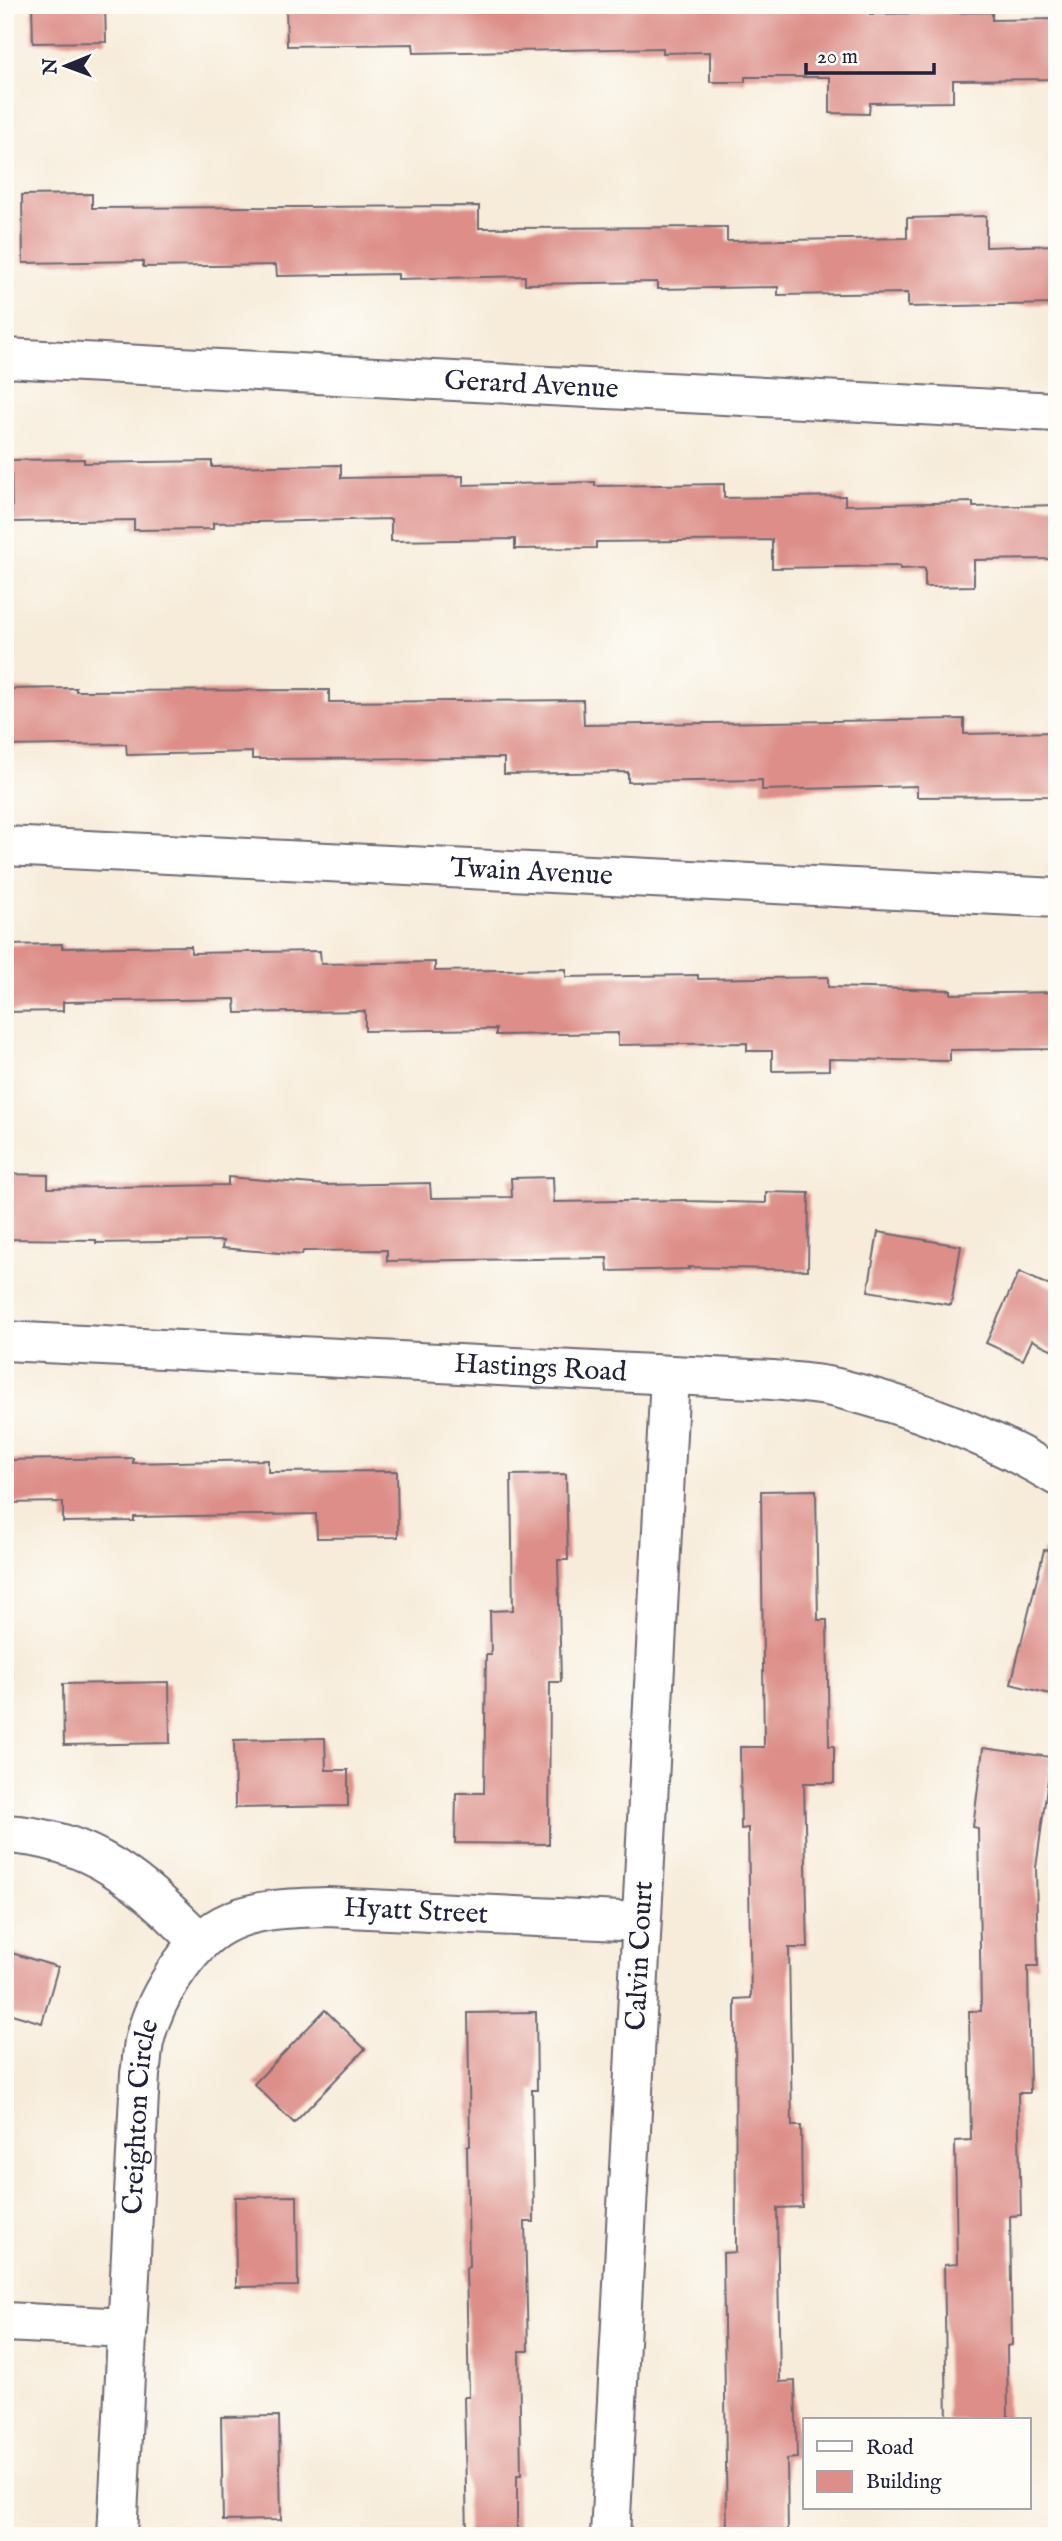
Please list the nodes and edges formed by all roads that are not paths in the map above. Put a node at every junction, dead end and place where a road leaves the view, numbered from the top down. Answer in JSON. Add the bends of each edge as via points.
{"nodes":[{"id":1,"x":5,"y":358,"type":"edge"},
{"id":2,"x":1057,"y":412,"type":"edge"},
{"id":3,"x":5,"y":846,"type":"edge"},
{"id":4,"x":1057,"y":898,"type":"edge"},
{"id":5,"x":5,"y":1341,"type":"edge"},
{"id":6,"x":670,"y":1376,"type":"junction"},
{"id":7,"x":1057,"y":1476,"type":"edge"},
{"id":8,"x":5,"y":1834,"type":"edge"},
{"id":9,"x":641,"y":1922,"type":"junction"},
{"id":10,"x":200,"y":1942,"type":"junction"},
{"id":11,"x":5,"y":2322,"type":"edge"},
{"id":12,"x":128,"y":2328,"type":"junction"},
{"id":13,"x":117,"y":2536,"type":"edge"},
{"id":14,"x":610,"y":2536,"type":"edge"}],
"edges":[{"from":1,"to":2,"type":"street","name":"Gerard Avenue"},
{"from":3,"to":4,"type":"street","name":"Twain Avenue"},
{"from":5,"to":6,"type":"street","name":"Hastings Road"},
{"from":6,"to":7,"type":"street","name":"Hastings Road","via":[[834,1387],[973,1433]]},
{"from":6,"to":9,"type":"street","name":"Calvin Court"},
{"from":8,"to":10,"type":"street","via":[[64,1844],[101,1859],[136,1882]]},
{"from":9,"to":10,"type":"street","name":"Hyatt Street","via":[[287,1908],[223,1925]]},
{"from":9,"to":14,"type":"street","name":"Calvin Court"},
{"from":10,"to":12,"type":"street","name":"Creighton Circle","via":[[167,1986],[144,2042]]},
{"from":11,"to":12,"type":"street"},
{"from":12,"to":13,"type":"street","name":"Creighton Circle"}]}
